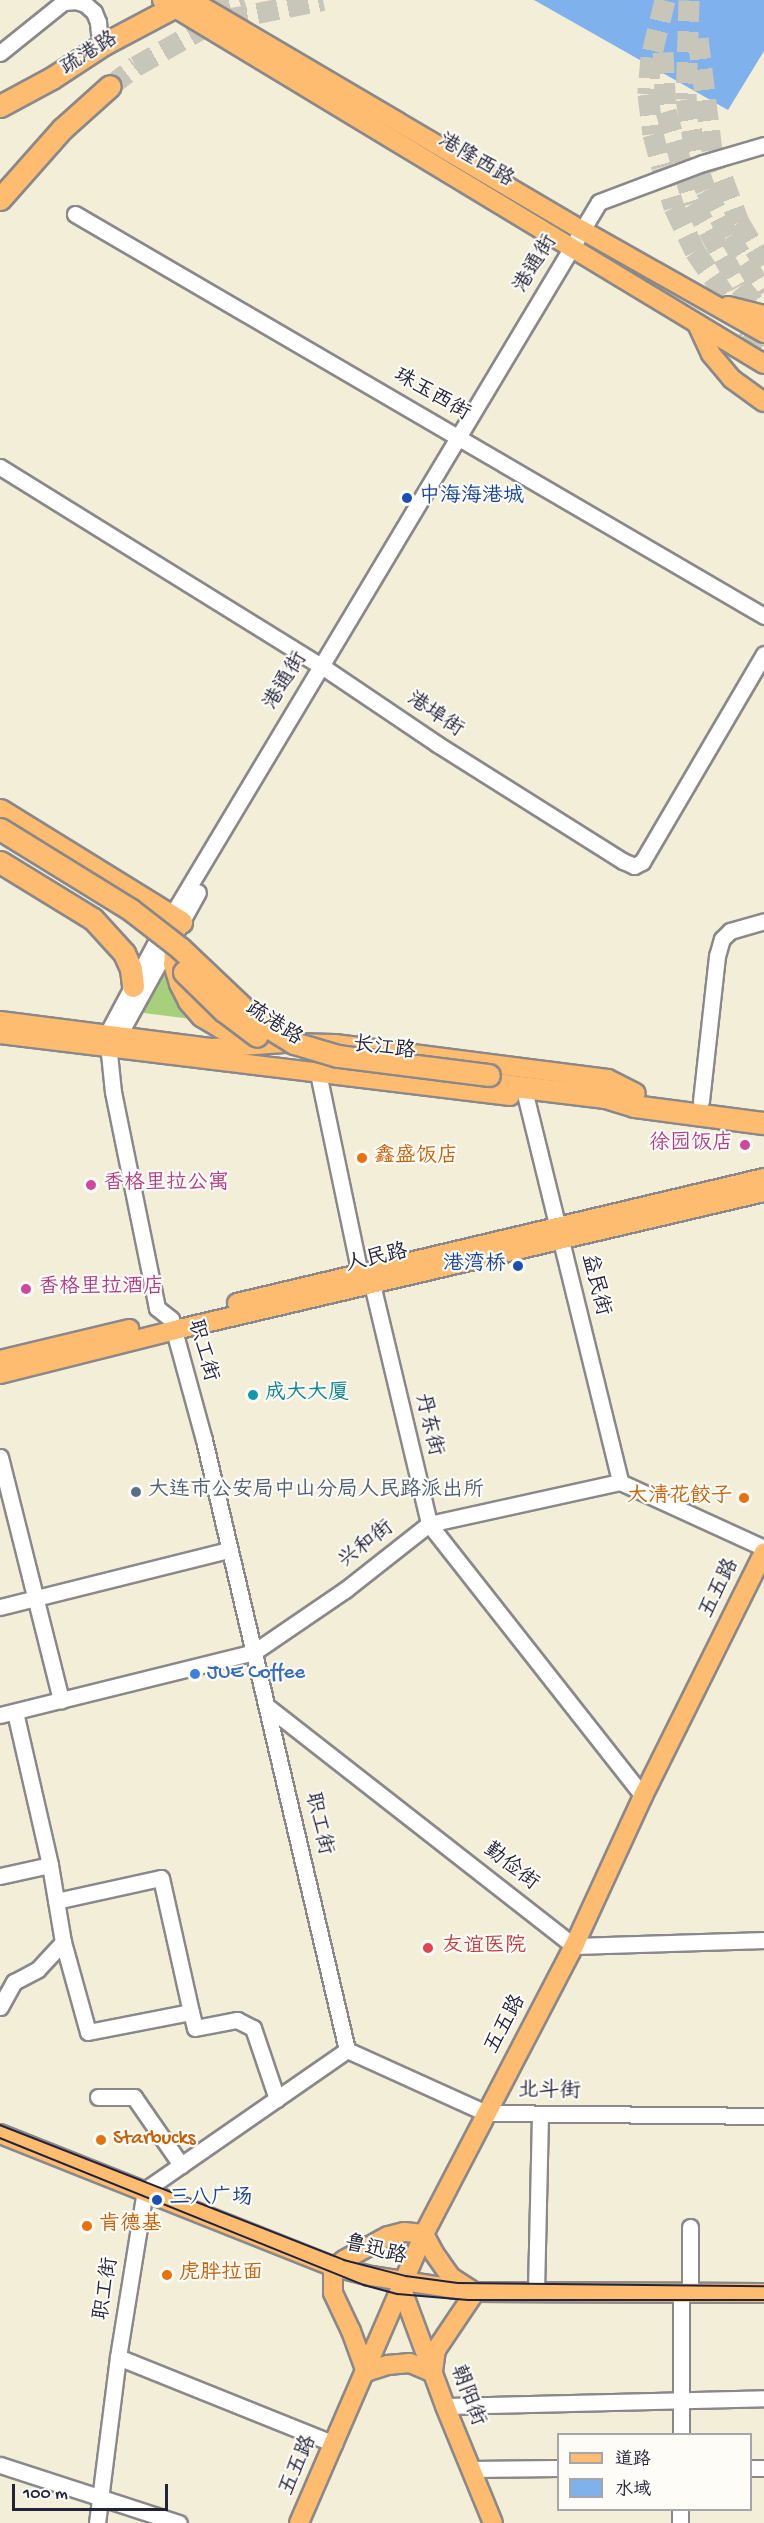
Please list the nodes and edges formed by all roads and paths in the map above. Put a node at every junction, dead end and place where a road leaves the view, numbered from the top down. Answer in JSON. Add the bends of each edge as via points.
{"nodes":[{"id":1,"x":65,"y":1,"type":"edge"},
{"id":2,"x":173,"y":1,"type":"edge"},
{"id":3,"x":99,"y":33,"type":"junction"},
{"id":4,"x":0,"y":53,"type":"edge"},
{"id":5,"x":0,"y":92,"type":"edge"},
{"id":6,"x":0,"y":106,"type":"edge"},
{"id":7,"x":764,"y":145,"type":"edge"},
{"id":8,"x":0,"y":179,"type":"edge"},
{"id":9,"x":0,"y":199,"type":"edge"},
{"id":10,"x":75,"y":214,"type":"dead end"},
{"id":11,"x":582,"y":230,"type":"junction"},
{"id":12,"x":576,"y":249,"type":"junction"},
{"id":13,"x":711,"y":303,"type":"junction"},
{"id":14,"x":764,"y":315,"type":"edge"},
{"id":15,"x":697,"y":324,"type":"junction"},
{"id":16,"x":764,"y":333,"type":"edge"},
{"id":17,"x":764,"y":364,"type":"edge"},
{"id":18,"x":764,"y":402,"type":"edge"},
{"id":19,"x":463,"y":439,"type":"junction"},
{"id":20,"x":0,"y":467,"type":"edge"},
{"id":21,"x":764,"y":615,"type":"edge"},
{"id":22,"x":764,"y":654,"type":"edge"},
{"id":23,"x":326,"y":669,"type":"junction"},
{"id":24,"x":0,"y":810,"type":"edge"},
{"id":25,"x":0,"y":829,"type":"edge"},
{"id":26,"x":0,"y":843,"type":"edge"},
{"id":27,"x":0,"y":862,"type":"edge"},
{"id":28,"x":764,"y":921,"type":"edge"},
{"id":29,"x":176,"y":923,"type":"junction"},
{"id":30,"x":133,"y":986,"type":"junction"},
{"id":31,"x":0,"y":1021,"type":"edge"},
{"id":32,"x":0,"y":1034,"type":"edge"},
{"id":33,"x":112,"y":1039,"type":"junction"},
{"id":34,"x":284,"y":1043,"type":"junction"},
{"id":35,"x":318,"y":1073,"type":"junction"},
{"id":36,"x":488,"y":1079,"type":"junction"},
{"id":37,"x":526,"y":1098,"type":"junction"},
{"id":38,"x":635,"y":1099,"type":"junction"},
{"id":39,"x":701,"y":1101,"type":"junction"},
{"id":40,"x":764,"y":1109,"type":"edge"},
{"id":41,"x":764,"y":1123,"type":"edge"},
{"id":42,"x":764,"y":1178,"type":"edge"},
{"id":43,"x":764,"y":1192,"type":"edge"},
{"id":44,"x":560,"y":1234,"type":"junction"},
{"id":45,"x":366,"y":1279,"type":"junction"},
{"id":46,"x":173,"y":1324,"type":"junction"},
{"id":47,"x":0,"y":1360,"type":"edge"},
{"id":48,"x":0,"y":1374,"type":"edge"},
{"id":49,"x":0,"y":1457,"type":"edge"},
{"id":50,"x":620,"y":1482,"type":"junction"},
{"id":51,"x":429,"y":1524,"type":"junction"},
{"id":52,"x":228,"y":1550,"type":"junction"},
{"id":53,"x":764,"y":1550,"type":"edge"},
{"id":54,"x":36,"y":1598,"type":"junction"},
{"id":55,"x":0,"y":1607,"type":"edge"},
{"id":56,"x":254,"y":1652,"type":"junction"},
{"id":57,"x":61,"y":1700,"type":"junction"},
{"id":58,"x":268,"y":1707,"type":"junction"},
{"id":59,"x":7,"y":1713,"type":"edge"},
{"id":60,"x":643,"y":1796,"type":"junction"},
{"id":61,"x":50,"y":1865,"type":"junction"},
{"id":62,"x":0,"y":1876,"type":"edge"},
{"id":63,"x":56,"y":1901,"type":"junction"},
{"id":64,"x":764,"y":1940,"type":"edge"},
{"id":65,"x":63,"y":1942,"type":"junction"},
{"id":66,"x":574,"y":1946,"type":"junction"},
{"id":67,"x":0,"y":2007,"type":"edge"},
{"id":68,"x":190,"y":2012,"type":"junction"},
{"id":69,"x":347,"y":2050,"type":"junction"},
{"id":70,"x":98,"y":2097,"type":"dead end"},
{"id":71,"x":276,"y":2099,"type":"junction"},
{"id":72,"x":486,"y":2113,"type":"junction"},
{"id":73,"x":540,"y":2114,"type":"junction"},
{"id":74,"x":764,"y":2116,"type":"edge"},
{"id":75,"x":0,"y":2134,"type":"edge"},
{"id":76,"x":181,"y":2165,"type":"junction"},
{"id":77,"x":145,"y":2190,"type":"junction"},
{"id":78,"x":690,"y":2227,"type":"dead end"},
{"id":79,"x":424,"y":2234,"type":"junction"},
{"id":80,"x":335,"y":2266,"type":"junction"},
{"id":81,"x":403,"y":2283,"type":"junction"},
{"id":82,"x":536,"y":2291,"type":"junction"},
{"id":83,"x":686,"y":2291,"type":"junction"},
{"id":84,"x":475,"y":2292,"type":"junction"},
{"id":85,"x":764,"y":2293,"type":"edge"},
{"id":86,"x":118,"y":2357,"type":"junction"},
{"id":87,"x":366,"y":2372,"type":"junction"},
{"id":88,"x":433,"y":2373,"type":"junction"},
{"id":89,"x":681,"y":2398,"type":"junction"},
{"id":90,"x":764,"y":2398,"type":"edge"},
{"id":91,"x":445,"y":2406,"type":"junction"},
{"id":92,"x":681,"y":2433,"type":"edge"},
{"id":93,"x":334,"y":2444,"type":"junction"},
{"id":94,"x":0,"y":2465,"type":"edge"},
{"id":95,"x":557,"y":2468,"type":"edge"},
{"id":96,"x":471,"y":2469,"type":"junction"},
{"id":97,"x":100,"y":2498,"type":"junction"},
{"id":98,"x":97,"y":2523,"type":"edge"},
{"id":99,"x":179,"y":2523,"type":"edge"},
{"id":100,"x":299,"y":2523,"type":"edge"},
{"id":101,"x":494,"y":2523,"type":"edge"}],
"edges":[{"from":1,"to":3,"type":"street","via":[[76,0],[94,12]]},
{"from":1,"to":4,"type":"street"},
{"from":2,"to":3,"type":"highway","name":"疏港路"},
{"from":2,"to":6,"type":"highway","name":"疏港路","via":[[52,78]]},
{"from":2,"to":11,"type":"main road","name":"港隆西路"},
{"from":2,"to":12,"type":"main road","name":"港隆西路"},
{"from":3,"to":5,"type":"highway","name":"疏港路"},
{"from":7,"to":11,"type":"street","name":"港通街","via":[[599,202]]},
{"from":8,"to":9,"type":"highway","via":[[37,138],[105,81]]},
{"from":10,"to":19,"type":"street","name":"珠玉西街"},
{"from":11,"to":12,"type":"street","name":"港通街"},
{"from":11,"to":13,"type":"main road","name":"港隆西路"},
{"from":12,"to":15,"type":"main road","name":"港隆西路"},
{"from":12,"to":19,"type":"street","name":"港通街"},
{"from":13,"to":14,"type":"main road"},
{"from":13,"to":16,"type":"main road","name":"港隆西路"},
{"from":15,"to":17,"type":"main road","name":"港隆西路"},
{"from":15,"to":18,"type":"main road","via":[[711,354],[732,380]]},
{"from":19,"to":21,"type":"street","name":"珠玉西街"},
{"from":19,"to":23,"type":"street","name":"港通街"},
{"from":20,"to":23,"type":"street","name":"港埠街"},
{"from":22,"to":23,"type":"street","name":"港埠街","via":[[642,862],[634,866],[437,744]]},
{"from":23,"to":29,"type":"street","name":"港通街"},
{"from":24,"to":29,"type":"highway"},
{"from":25,"to":36,"type":"highway","name":"疏港路","bridge":true,"via":[[131,910],[180,948],[255,1018],[294,1043],[338,1056]]},
{"from":26,"to":36,"type":"highway","name":"疏港路","bridge":true,"via":[[124,920],[224,1011],[266,1042],[336,1065]]},
{"from":27,"to":30,"type":"highway","via":[[93,919],[124,953]]},
{"from":28,"to":39,"type":"street","via":[[738,928],[722,939]]},
{"from":29,"to":30,"type":"street","name":"港通街"},
{"from":29,"to":33,"type":"street","name":"港通街"},
{"from":29,"to":34,"type":"main road","via":[[173,964],[178,984],[201,1017],[221,1029]]},
{"from":30,"to":33,"type":"street","name":"港通街"},
{"from":31,"to":33,"type":"main road","name":"长江路"},
{"from":32,"to":33,"type":"main road","name":"长江路"},
{"from":33,"to":34,"type":"main road","name":"长江路","via":[[212,1048]]},
{"from":33,"to":35,"type":"main road"},
{"from":33,"to":46,"type":"street","name":"职工街","via":[[113,1092],[157,1308]]},
{"from":34,"to":38,"type":"main road","name":"长江路","via":[[335,1044],[608,1079]]},
{"from":35,"to":37,"type":"main road"},
{"from":35,"to":45,"type":"street","name":"丹东街"},
{"from":36,"to":38,"type":"highway","name":"疏港路"},
{"from":37,"to":38,"type":"main road","via":[[604,1107]]},
{"from":37,"to":44,"type":"street","name":"益民街"},
{"from":38,"to":39,"type":"highway","name":"长江路"},
{"from":38,"to":41,"type":"highway","name":"长江路"},
{"from":39,"to":40,"type":"highway","name":"长江路"},
{"from":42,"to":44,"type":"main road","name":"人民路"},
{"from":43,"to":44,"type":"main road","name":"人民路"},
{"from":44,"to":45,"type":"main road","name":"人民路"},
{"from":44,"to":50,"type":"street","name":"益民街"},
{"from":45,"to":46,"type":"main road","name":"人民路"},
{"from":45,"to":51,"type":"street","name":"丹东街"},
{"from":46,"to":47,"type":"main road","name":"人民路"},
{"from":46,"to":48,"type":"main road","name":"人民路"},
{"from":46,"to":52,"type":"street","name":"职工街"},
{"from":49,"to":54,"type":"street"},
{"from":50,"to":51,"type":"street","name":"兴和街"},
{"from":50,"to":53,"type":"street"},
{"from":51,"to":56,"type":"street","name":"兴和街","via":[[345,1590]]},
{"from":51,"to":60,"type":"street","name":"丹东街"},
{"from":52,"to":54,"type":"street"},
{"from":52,"to":56,"type":"street","name":"职工街"},
{"from":53,"to":60,"type":"main road","name":"五五路"},
{"from":54,"to":55,"type":"street"},
{"from":54,"to":57,"type":"street"},
{"from":56,"to":57,"type":"street","name":"兴和街"},
{"from":56,"to":58,"type":"street","name":"职工街"},
{"from":57,"to":59,"type":"street","name":"兴和街"},
{"from":58,"to":66,"type":"street","name":"勤俭街"},
{"from":58,"to":69,"type":"street","name":"职工街"},
{"from":59,"to":61,"type":"street"},
{"from":60,"to":66,"type":"main road","name":"五五路"},
{"from":61,"to":62,"type":"street"},
{"from":61,"to":63,"type":"street"},
{"from":63,"to":65,"type":"street"},
{"from":63,"to":68,"type":"street","via":[[161,1878]]},
{"from":64,"to":66,"type":"street"},
{"from":65,"to":67,"type":"street","via":[[38,1970],[14,1982]]},
{"from":65,"to":68,"type":"street","via":[[88,2032]]},
{"from":66,"to":72,"type":"main road","name":"五五路"},
{"from":68,"to":71,"type":"street","via":[[195,2028],[237,2020],[253,2028]]},
{"from":69,"to":71,"type":"street"},
{"from":69,"to":72,"type":"street","name":"北斗街"},
{"from":70,"to":76,"type":"street","via":[[134,2097]]},
{"from":71,"to":76,"type":"street"},
{"from":72,"to":73,"type":"street","name":"北斗街"},
{"from":72,"to":79,"type":"main road","name":"五五路"},
{"from":73,"to":74,"type":"street","name":"北斗街"},
{"from":73,"to":82,"type":"street"},
{"from":75,"to":77,"type":"main road","name":"鲁迅路"},
{"from":76,"to":77,"type":"street"},
{"from":77,"to":80,"type":"main road","name":"鲁迅路"},
{"from":77,"to":86,"type":"street","name":"职工街"},
{"from":78,"to":83,"type":"street"},
{"from":79,"to":80,"type":"main road","via":[[404,2232],[387,2236]]},
{"from":79,"to":81,"type":"main road","name":"五五路"},
{"from":79,"to":84,"type":"main road","via":[[452,2277]]},
{"from":80,"to":81,"type":"main road","name":"鲁迅路"},
{"from":80,"to":87,"type":"main road","via":[[333,2293]]},
{"from":81,"to":84,"type":"main road","name":"鲁迅路"},
{"from":81,"to":87,"type":"main road","name":"五五路"},
{"from":81,"to":88,"type":"main road","name":"朝阳街"},
{"from":82,"to":83,"type":"main road","name":"鲁迅路"},
{"from":82,"to":84,"type":"main road","name":"鲁迅路"},
{"from":83,"to":85,"type":"main road","name":"鲁迅路"},
{"from":83,"to":89,"type":"street"},
{"from":84,"to":88,"type":"main road","via":[[436,2350]]},
{"from":86,"to":93,"type":"street"},
{"from":86,"to":97,"type":"street","name":"职工街"},
{"from":87,"to":88,"type":"main road","via":[[410,2363]]},
{"from":87,"to":93,"type":"main road","name":"五五路"},
{"from":88,"to":91,"type":"main road","name":"朝阳街"},
{"from":89,"to":90,"type":"street"},
{"from":89,"to":91,"type":"street"},
{"from":89,"to":92,"type":"street"},
{"from":91,"to":96,"type":"main road","name":"朝阳街"},
{"from":93,"to":100,"type":"main road","name":"五五路"},
{"from":94,"to":97,"type":"street"},
{"from":95,"to":96,"type":"street"},
{"from":96,"to":101,"type":"main road","name":"朝阳街"},
{"from":97,"to":98,"type":"street","name":"职工街"},
{"from":97,"to":99,"type":"street"}]}
